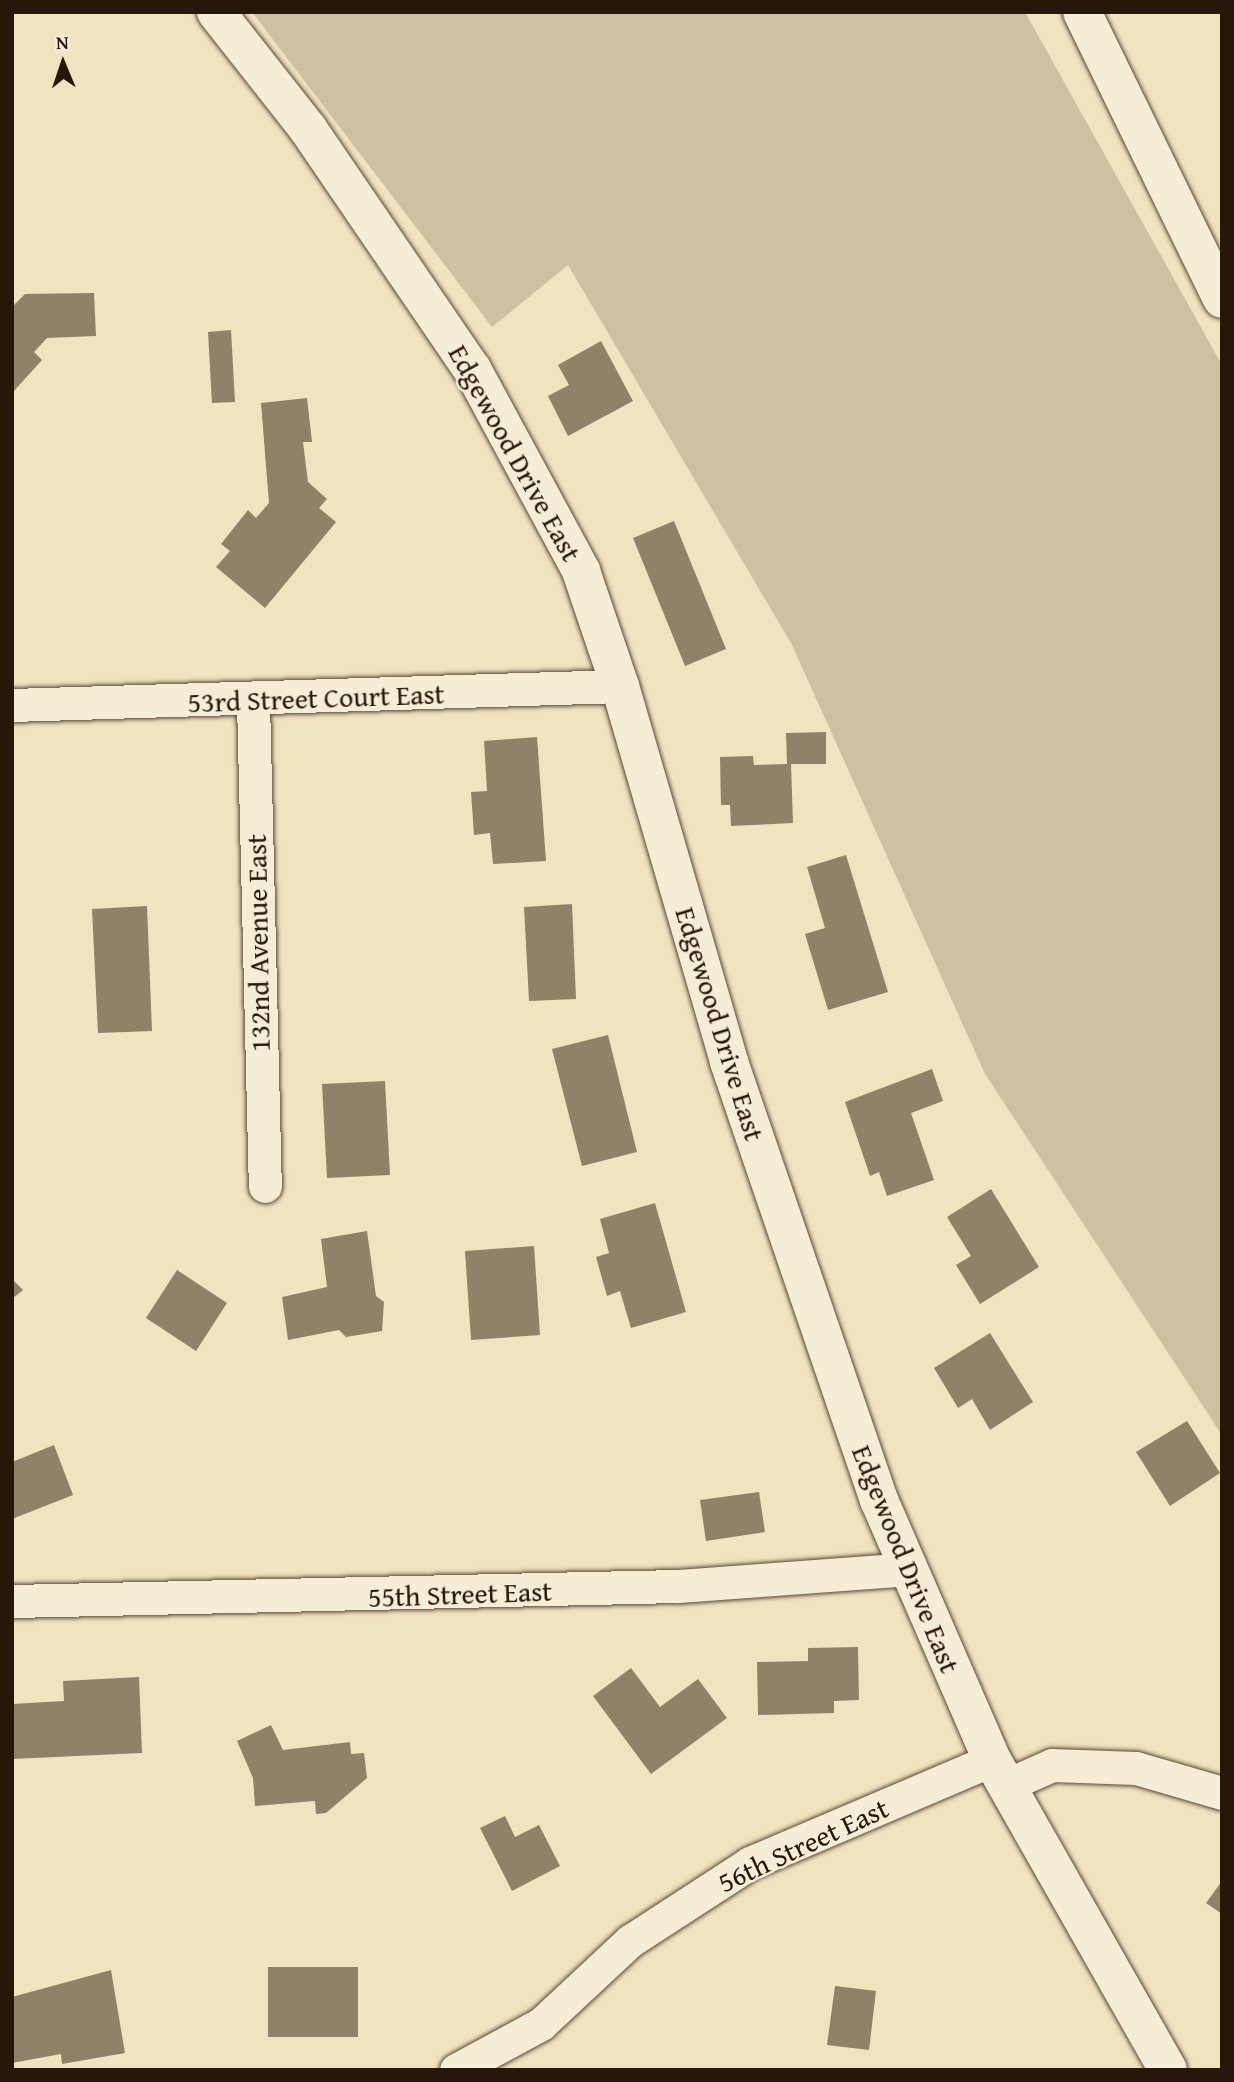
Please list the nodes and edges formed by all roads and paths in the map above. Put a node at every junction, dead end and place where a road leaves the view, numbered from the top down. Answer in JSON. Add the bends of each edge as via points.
{"nodes":[{"id":1,"x":216,"y":12,"type":"edge"},
{"id":2,"x":1082,"y":12,"type":"edge"},
{"id":3,"x":1222,"y":299,"type":"edge"},
{"id":4,"x":620,"y":686,"type":"junction"},
{"id":5,"x":253,"y":701,"type":"junction"},
{"id":6,"x":12,"y":705,"type":"edge"},
{"id":7,"x":265,"y":1186,"type":"dead end"},
{"id":8,"x":906,"y":1569,"type":"junction"},
{"id":9,"x":12,"y":1601,"type":"edge"},
{"id":10,"x":1000,"y":1773,"type":"junction"},
{"id":11,"x":1222,"y":1793,"type":"edge"},
{"id":12,"x":456,"y":2070,"type":"edge"},
{"id":13,"x":1168,"y":2070,"type":"edge"}],
"edges":[{"from":1,"to":4,"type":"street","name":"Edgewood Drive East","via":[[308,129],[472,369],[580,571]]},
{"from":2,"to":3,"type":"street"},
{"from":4,"to":5,"type":"street","name":"53rd Street Court East"},
{"from":4,"to":8,"type":"street","name":"Edgewood Drive East","via":[[742,1102],[802,1285]]},
{"from":5,"to":6,"type":"street","name":"53rd Street Court East"},
{"from":5,"to":7,"type":"street","name":"132nd Avenue East"},
{"from":8,"to":9,"type":"street","name":"55th Street East","via":[[652,1587]]},
{"from":8,"to":10,"type":"street","name":"Edgewood Drive East"},
{"from":10,"to":11,"type":"street","name":"56th Street East","via":[[1052,1765],[1136,1768]]},
{"from":10,"to":12,"type":"street","name":"56th Street East","via":[[750,1863],[630,1941],[541,2024]]},
{"from":10,"to":13,"type":"street","name":"Edgewood Drive East"}]}
